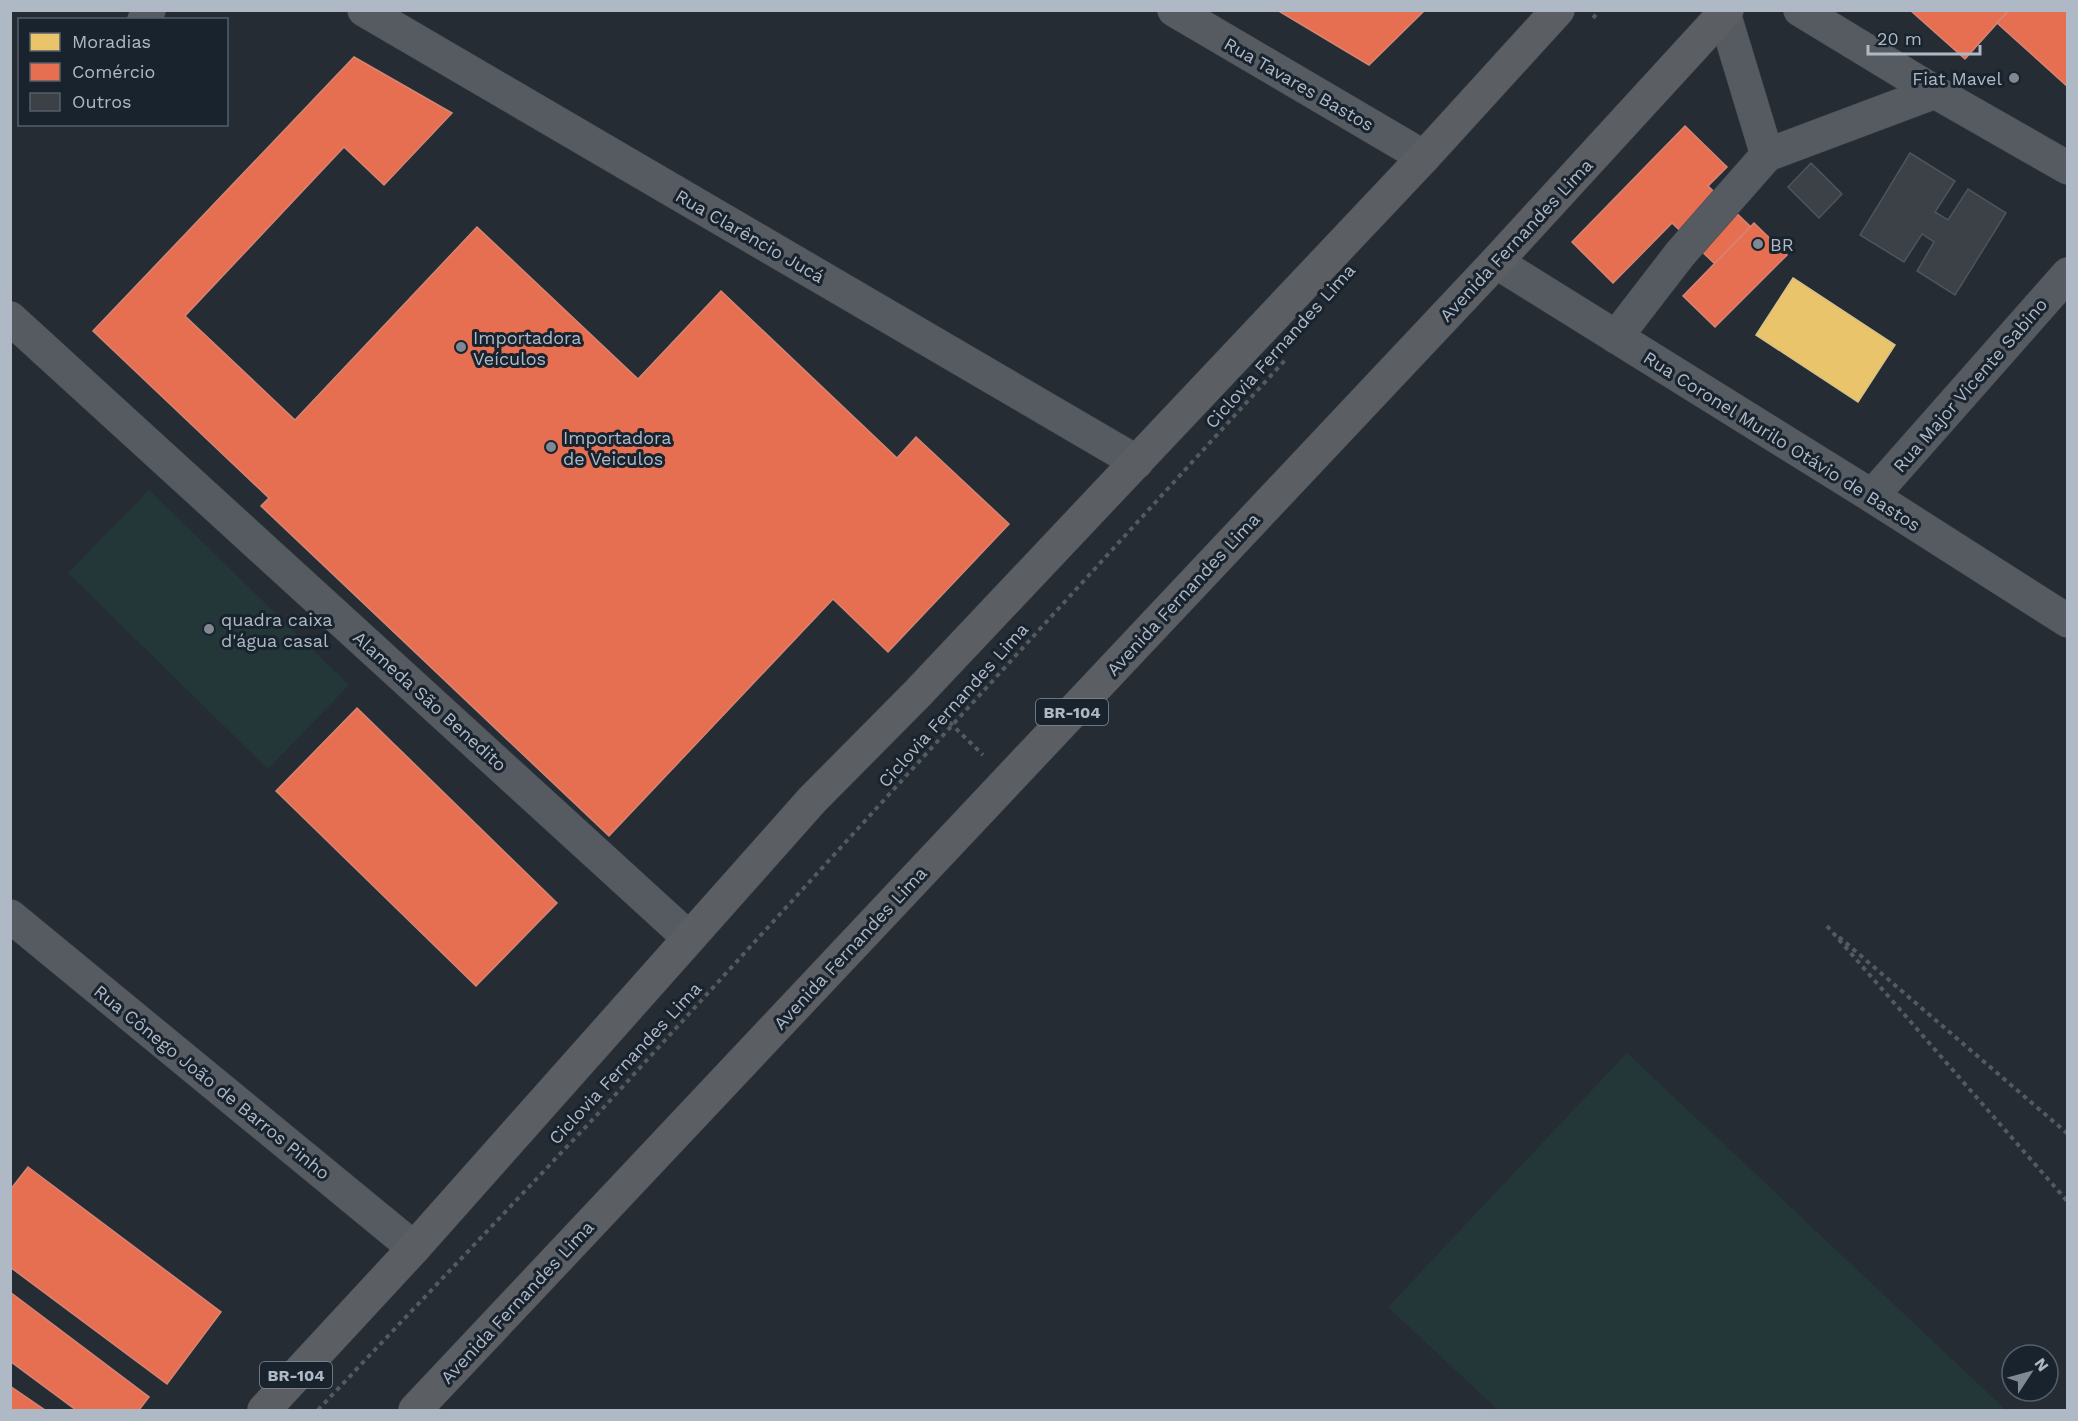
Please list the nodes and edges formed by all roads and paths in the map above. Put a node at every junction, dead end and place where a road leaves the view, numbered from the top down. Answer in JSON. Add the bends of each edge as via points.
{"nodes":[{"id":1,"x":364,"y":10,"type":"edge"},
{"id":2,"x":1174,"y":10,"type":"edge"},
{"id":3,"x":1558,"y":10,"type":"edge"},
{"id":4,"x":1600,"y":10,"type":"edge"},
{"id":5,"x":1800,"y":10,"type":"edge"},
{"id":6,"x":1726,"y":12,"type":"edge"},
{"id":7,"x":1589,"y":22,"type":"dead end"},
{"id":8,"x":1935,"y":92,"type":"junction"},
{"id":9,"x":1767,"y":155,"type":"junction"},
{"id":10,"x":1424,"y":157,"type":"junction"},
{"id":11,"x":2067,"y":168,"type":"edge"},
{"id":12,"x":1496,"y":262,"type":"junction"},
{"id":13,"x":2067,"y":274,"type":"edge"},
{"id":14,"x":10,"y":318,"type":"edge"},
{"id":15,"x":1616,"y":337,"type":"junction"},
{"id":16,"x":1290,"y":355,"type":"dead end"},
{"id":17,"x":1137,"y":462,"type":"junction"},
{"id":18,"x":1872,"y":496,"type":"junction"},
{"id":19,"x":2067,"y":621,"type":"edge"},
{"id":20,"x":918,"y":693,"type":"junction"},
{"id":21,"x":952,"y":725,"type":"junction"},
{"id":22,"x":1008,"y":780,"type":"junction"},
{"id":23,"x":10,"y":916,"type":"edge"},
{"id":24,"x":689,"y":938,"type":"junction"},
{"id":25,"x":2067,"y":1134,"type":"edge"},
{"id":26,"x":2067,"y":1202,"type":"edge"},
{"id":27,"x":414,"y":1248,"type":"junction"},
{"id":28,"x":264,"y":1410,"type":"edge"},
{"id":29,"x":318,"y":1410,"type":"edge"},
{"id":30,"x":415,"y":1410,"type":"edge"}],
"edges":[{"from":1,"to":17,"type":"street","name":"Rua Clarêncio Jucá"},
{"from":2,"to":10,"type":"street","name":"Rua Tavares Bastos"},
{"from":3,"to":10,"type":"highway","number":"BR-104"},
{"from":4,"to":7,"type":"path"},
{"from":5,"to":8,"type":"street"},
{"from":6,"to":9,"type":"street"},
{"from":6,"to":12,"type":"highway","name":"Avenida Fernandes Lima","number":"BR-104"},
{"from":8,"to":9,"type":"street"},
{"from":8,"to":11,"type":"street"},
{"from":9,"to":15,"type":"street","via":[[1680,254]]},
{"from":10,"to":17,"type":"highway","number":"BR-104"},
{"from":12,"to":15,"type":"street","name":"Rua Coronel Murilo Otávio de Bastos"},
{"from":12,"to":22,"type":"highway","name":"Avenida Fernandes Lima","number":"BR-104"},
{"from":13,"to":18,"type":"street","name":"Rua Major Vicente Sabino"},
{"from":14,"to":24,"type":"street","name":"Alameda São Benedito"},
{"from":15,"to":18,"type":"street","name":"Rua Coronel Murilo Otávio de Bastos"},
{"from":16,"to":21,"type":"path","name":"Ciclovia Fernandes Lima"},
{"from":17,"to":20,"type":"highway","number":"BR-104"},
{"from":18,"to":19,"type":"street","name":"Rua Coronel Murilo Otávio de Bastos"},
{"from":20,"to":21,"type":"path"},
{"from":20,"to":24,"type":"highway","number":"BR-104","via":[[812,800]]},
{"from":21,"to":22,"type":"path"},
{"from":21,"to":29,"type":"path","name":"Ciclovia Fernandes Lima","via":[[595,1118]]},
{"from":22,"to":30,"type":"highway","name":"Avenida Fernandes Lima","number":"BR-104"},
{"from":23,"to":27,"type":"street","name":"Rua Cônego João de Barros Pinho"},
{"from":24,"to":27,"type":"highway","number":"BR-104"},
{"from":25,"to":26,"type":"path","via":[[1827,926]]},
{"from":27,"to":28,"type":"highway","number":"BR-104"}]}
